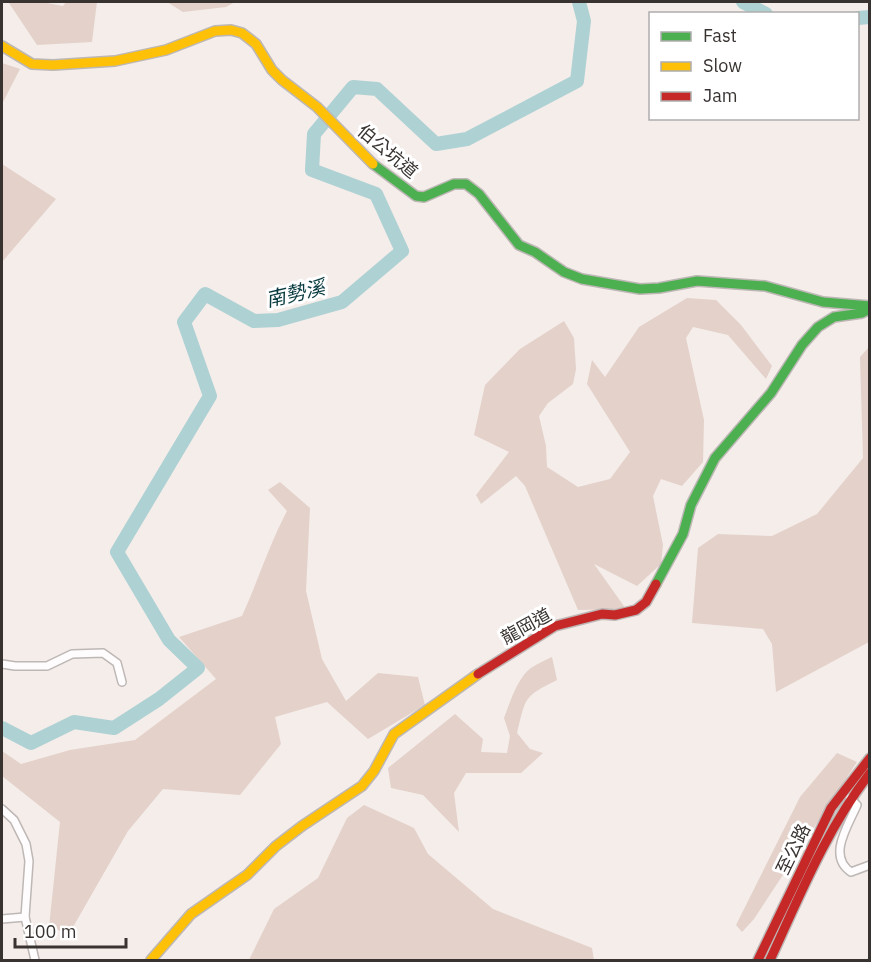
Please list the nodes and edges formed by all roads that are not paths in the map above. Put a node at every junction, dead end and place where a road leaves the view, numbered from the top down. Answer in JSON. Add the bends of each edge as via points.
{"nodes":[{"id":1,"x":2,"y":46,"type":"edge"},
{"id":2,"x":870,"y":307,"type":"edge"},
{"id":3,"x":2,"y":664,"type":"edge"},
{"id":4,"x":122,"y":682,"type":"dead end"},
{"id":5,"x":870,"y":758,"type":"edge"},
{"id":6,"x":870,"y":773,"type":"edge"},
{"id":7,"x":850,"y":798,"type":"junction"},
{"id":8,"x":2,"y":809,"type":"edge"},
{"id":9,"x":870,"y":866,"type":"edge"},
{"id":10,"x":794,"y":884,"type":"junction"},
{"id":11,"x":804,"y":888,"type":"junction"},
{"id":12,"x":25,"y":917,"type":"junction"},
{"id":13,"x":2,"y":919,"type":"edge"},
{"id":14,"x":35,"y":960,"type":"edge"},
{"id":15,"x":151,"y":960,"type":"edge"},
{"id":16,"x":758,"y":960,"type":"edge"},
{"id":17,"x":770,"y":960,"type":"edge"}],
"edges":[{"from":1,"to":2,"type":"street","name":"伯公坑道","via":[[32,64],[74,64],[157,52],[215,32],[242,33],[256,44],[272,70],[317,107],[372,163],[416,196],[466,184],[479,194],[519,245],[564,272],[640,289],[697,280],[765,286],[823,302]]},
{"from":2,"to":15,"type":"street","name":"龍岡道","via":[[861,313],[834,317],[818,327],[801,345],[771,393],[715,458],[691,505],[683,534],[646,602],[636,610],[555,626],[495,662],[394,734],[362,786],[276,846],[247,875],[191,914]]},
{"from":3,"to":4,"type":"street","via":[[47,666],[72,654],[103,653],[117,663]]},
{"from":5,"to":10,"type":"street","name":"至公路","via":[[831,808]]},
{"from":6,"to":7,"type":"street","name":"至公路"},
{"from":7,"to":9,"type":"street","via":[[857,805],[839,849],[840,859],[851,872]]},
{"from":7,"to":11,"type":"street","name":"至公路"},
{"from":8,"to":12,"type":"street","via":[[14,820],[26,844],[29,861]]},
{"from":10,"to":11,"type":"street"},
{"from":10,"to":16,"type":"street","name":"至公路"},
{"from":11,"to":17,"type":"street","name":"至公路"},
{"from":12,"to":13,"type":"street"},
{"from":12,"to":14,"type":"street"}]}
